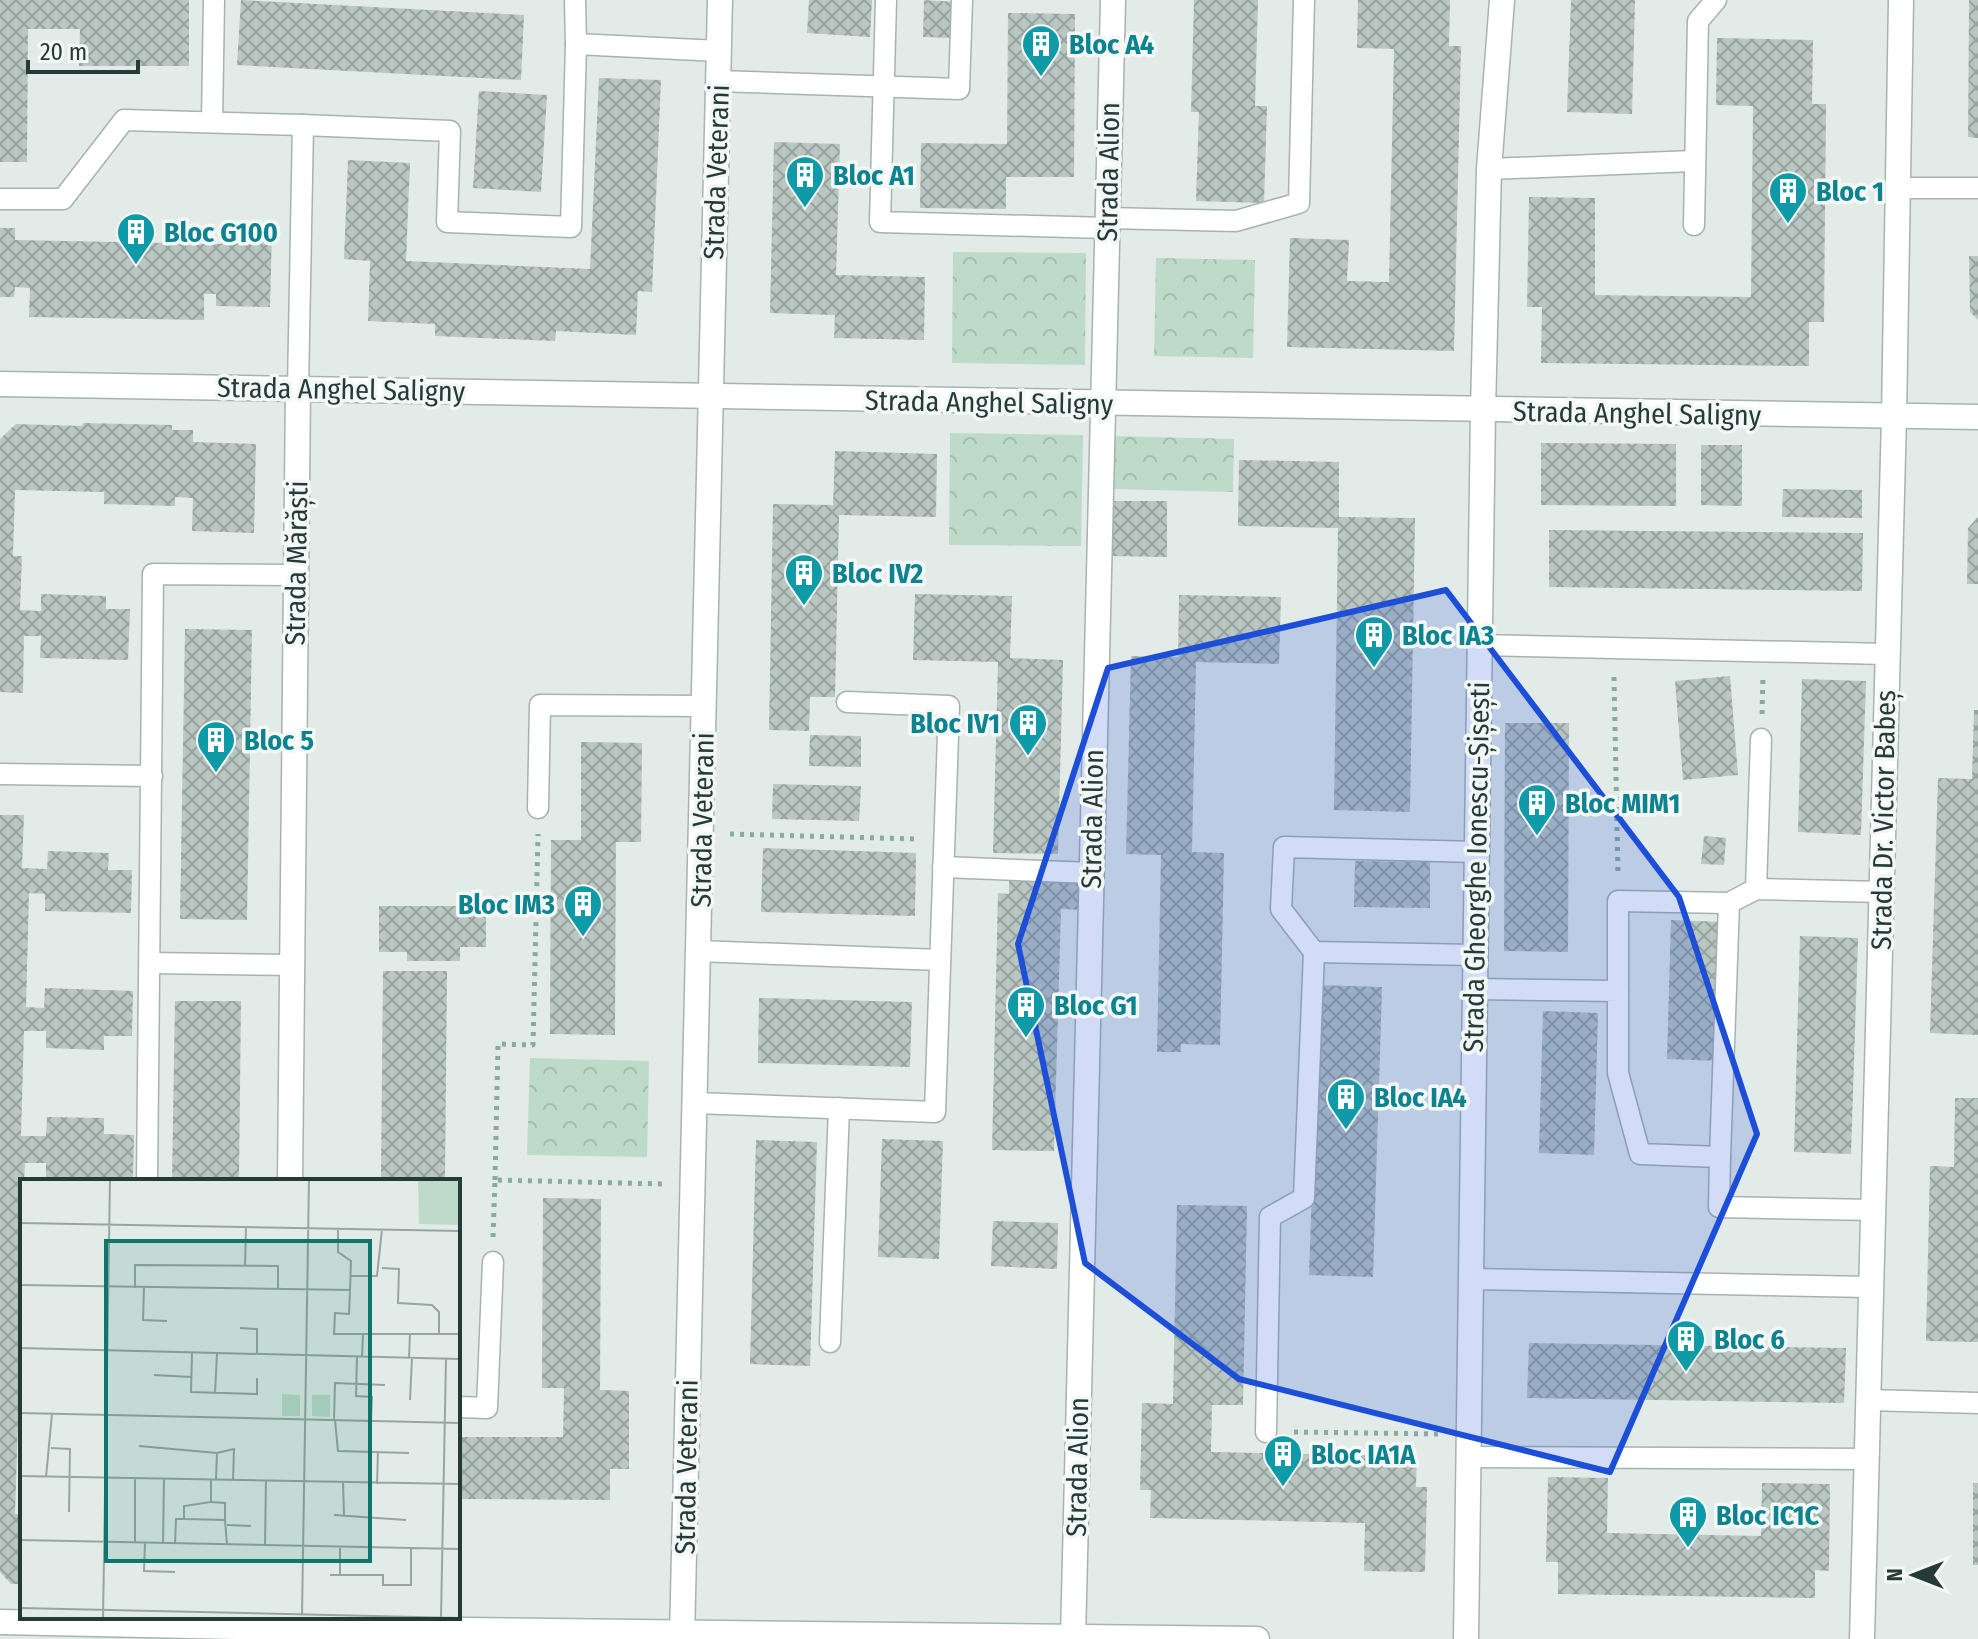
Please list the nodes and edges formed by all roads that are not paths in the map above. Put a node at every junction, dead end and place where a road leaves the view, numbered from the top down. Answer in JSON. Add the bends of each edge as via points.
{"nodes":[{"id":1,"x":214,"y":0,"type":"edge"},
{"id":2,"x":575,"y":0,"type":"edge"},
{"id":3,"x":720,"y":0,"type":"edge"},
{"id":4,"x":886,"y":0,"type":"edge"},
{"id":5,"x":962,"y":0,"type":"edge"},
{"id":6,"x":1113,"y":0,"type":"edge"},
{"id":7,"x":1304,"y":0,"type":"edge"},
{"id":8,"x":1502,"y":0,"type":"edge"},
{"id":9,"x":1716,"y":0,"type":"edge"},
{"id":10,"x":1901,"y":0,"type":"edge"},
{"id":11,"x":576,"y":44,"type":"junction"},
{"id":12,"x":719,"y":51,"type":"junction"},
{"id":13,"x":718,"y":81,"type":"junction"},
{"id":14,"x":883,"y":87,"type":"junction"},
{"id":15,"x":212,"y":122,"type":"junction"},
{"id":16,"x":303,"y":125,"type":"junction"},
{"id":17,"x":1694,"y":161,"type":"junction"},
{"id":18,"x":1489,"y":169,"type":"junction"},
{"id":19,"x":1898,"y":188,"type":"junction"},
{"id":20,"x":1978,"y":188,"type":"edge"},
{"id":21,"x":0,"y":199,"type":"edge"},
{"id":22,"x":1107,"y":223,"type":"junction"},
{"id":23,"x":1694,"y":225,"type":"dead end"},
{"id":24,"x":0,"y":384,"type":"edge"},
{"id":25,"x":298,"y":388,"type":"junction"},
{"id":26,"x":709,"y":397,"type":"junction"},
{"id":27,"x":1102,"y":404,"type":"junction"},
{"id":28,"x":1483,"y":410,"type":"junction"},
{"id":29,"x":1894,"y":417,"type":"junction"},
{"id":30,"x":1978,"y":417,"type":"edge"},
{"id":31,"x":296,"y":575,"type":"junction"},
{"id":32,"x":1479,"y":645,"type":"junction"},
{"id":33,"x":1887,"y":654,"type":"junction"},
{"id":34,"x":847,"y":702,"type":"dead end"},
{"id":35,"x":704,"y":706,"type":"junction"},
{"id":36,"x":1761,"y":739,"type":"road end"},
{"id":37,"x":0,"y":774,"type":"edge"},
{"id":38,"x":152,"y":776,"type":"junction"},
{"id":39,"x":538,"y":808,"type":"road end"},
{"id":40,"x":1476,"y":852,"type":"junction"},
{"id":41,"x":943,"y":867,"type":"junction"},
{"id":42,"x":1091,"y":873,"type":"junction"},
{"id":43,"x":1756,"y":889,"type":"junction"},
{"id":44,"x":1881,"y":892,"type":"junction"},
{"id":45,"x":1729,"y":903,"type":"junction"},
{"id":46,"x":698,"y":951,"type":"junction"},
{"id":47,"x":1314,"y":952,"type":"junction"},
{"id":48,"x":1475,"y":955,"type":"junction"},
{"id":49,"x":940,"y":960,"type":"junction"},
{"id":50,"x":150,"y":963,"type":"junction"},
{"id":51,"x":292,"y":965,"type":"junction"},
{"id":52,"x":1475,"y":989,"type":"junction"},
{"id":53,"x":1618,"y":991,"type":"junction"},
{"id":54,"x":695,"y":1103,"type":"junction"},
{"id":55,"x":839,"y":1108,"type":"junction"},
{"id":56,"x":1720,"y":1157,"type":"junction"},
{"id":57,"x":147,"y":1179,"type":"edge"},
{"id":58,"x":290,"y":1179,"type":"edge"},
{"id":59,"x":1873,"y":1210,"type":"junction"},
{"id":60,"x":493,"y":1262,"type":"road end"},
{"id":61,"x":1471,"y":1279,"type":"junction"},
{"id":62,"x":1869,"y":1287,"type":"junction"},
{"id":63,"x":830,"y":1342,"type":"dead end"},
{"id":64,"x":1868,"y":1400,"type":"junction"},
{"id":65,"x":1978,"y":1403,"type":"edge"},
{"id":66,"x":460,"y":1407,"type":"edge"},
{"id":67,"x":1266,"y":1432,"type":"road end"},
{"id":68,"x":1468,"y":1445,"type":"junction"},
{"id":69,"x":1866,"y":1459,"type":"junction"},
{"id":70,"x":0,"y":1622,"type":"edge"},
{"id":71,"x":285,"y":1628,"type":"edge"},
{"id":72,"x":682,"y":1635,"type":"edge"},
{"id":73,"x":1073,"y":1638,"type":"edge"},
{"id":74,"x":1257,"y":1639,"type":"edge"},
{"id":75,"x":1466,"y":1639,"type":"edge"},
{"id":76,"x":1862,"y":1639,"type":"edge"}],
"edges":[{"from":1,"to":15,"type":"lane"},
{"from":2,"to":11,"type":"lane"},
{"from":3,"to":12,"type":"street","name":"Strada Veterani"},
{"from":4,"to":14,"type":"lane"},
{"from":5,"to":14,"type":"lane","via":[[959,89]]},
{"from":6,"to":22,"type":"street","name":"Strada Alion"},
{"from":7,"to":22,"type":"lane","via":[[1299,203],[1236,221]]},
{"from":8,"to":18,"type":"street","name":"Strada Gheorghe Ionescu-Șișești"},
{"from":9,"to":17,"type":"lane","via":[[1698,21]]},
{"from":10,"to":19,"type":"street","name":"Strada Dr. Victor Babeș"},
{"from":11,"to":12,"type":"lane"},
{"from":11,"to":16,"type":"lane","via":[[571,227],[447,222],[450,131]]},
{"from":12,"to":13,"type":"street","name":"Strada Veterani"},
{"from":13,"to":14,"type":"lane"},
{"from":13,"to":26,"type":"street","name":"Strada Veterani"},
{"from":14,"to":22,"type":"lane","via":[[880,222]]},
{"from":15,"to":16,"type":"lane"},
{"from":15,"to":21,"type":"lane","via":[[124,120],[63,199]]},
{"from":16,"to":25,"type":"lane","name":"Strada Mărăști"},
{"from":17,"to":18,"type":"lane"},
{"from":17,"to":23,"type":"lane"},
{"from":18,"to":28,"type":"street","name":"Strada Gheorghe Ionescu-Șișești"},
{"from":19,"to":20,"type":"lane"},
{"from":19,"to":29,"type":"street","name":"Strada Dr. Victor Babeș"},
{"from":22,"to":27,"type":"street","name":"Strada Alion"},
{"from":24,"to":25,"type":"street","name":"Strada Anghel Saligny"},
{"from":25,"to":26,"type":"street","name":"Strada Anghel Saligny"},
{"from":25,"to":31,"type":"street","name":"Strada Mărăști"},
{"from":26,"to":27,"type":"street","name":"Strada Anghel Saligny"},
{"from":26,"to":35,"type":"street","name":"Strada Veterani"},
{"from":27,"to":28,"type":"street","name":"Strada Anghel Saligny"},
{"from":27,"to":42,"type":"street","name":"Strada Alion"},
{"from":28,"to":29,"type":"street","name":"Strada Anghel Saligny"},
{"from":28,"to":32,"type":"street","name":"Strada Gheorghe Ionescu-Șișești"},
{"from":29,"to":30,"type":"street","name":"Strada Anghel Saligny"},
{"from":29,"to":33,"type":"street","name":"Strada Dr. Victor Babeș"},
{"from":31,"to":38,"type":"lane","via":[[153,574]]},
{"from":31,"to":51,"type":"street","name":"Strada Mărăști"},
{"from":32,"to":33,"type":"lane"},
{"from":32,"to":40,"type":"street","name":"Strada Gheorghe Ionescu-Șișești"},
{"from":33,"to":44,"type":"street","name":"Strada Dr. Victor Babeș"},
{"from":34,"to":41,"type":"lane","via":[[949,706]]},
{"from":35,"to":39,"type":"lane","via":[[540,705]]},
{"from":35,"to":46,"type":"street","name":"Strada Veterani"},
{"from":36,"to":43,"type":"lane"},
{"from":37,"to":38,"type":"lane"},
{"from":38,"to":50,"type":"lane"},
{"from":40,"to":47,"type":"lane","via":[[1284,847],[1281,909]]},
{"from":40,"to":48,"type":"street","name":"Strada Gheorghe Ionescu-Șișești"},
{"from":41,"to":42,"type":"lane"},
{"from":41,"to":49,"type":"lane"},
{"from":42,"to":73,"type":"street","name":"Strada Alion"},
{"from":43,"to":44,"type":"lane"},
{"from":43,"to":45,"type":"lane"},
{"from":44,"to":59,"type":"street","name":"Strada Dr. Victor Babeș"},
{"from":45,"to":53,"type":"lane","via":[[1618,901]]},
{"from":45,"to":56,"type":"lane"},
{"from":46,"to":49,"type":"lane"},
{"from":46,"to":54,"type":"street","name":"Strada Veterani"},
{"from":47,"to":48,"type":"lane"},
{"from":47,"to":67,"type":"lane","via":[[1304,1198],[1270,1217]]},
{"from":48,"to":52,"type":"street","name":"Strada Gheorghe Ionescu-Șișești"},
{"from":49,"to":55,"type":"lane","via":[[935,1112]]},
{"from":50,"to":51,"type":"lane"},
{"from":50,"to":57,"type":"lane"},
{"from":51,"to":58,"type":"street","name":"Strada Mărăști"},
{"from":52,"to":53,"type":"lane"},
{"from":52,"to":61,"type":"street","name":"Strada Gheorghe Ionescu-Șișești"},
{"from":53,"to":56,"type":"lane","via":[[1618,1073],[1640,1154]]},
{"from":54,"to":55,"type":"lane"},
{"from":54,"to":72,"type":"street","name":"Strada Veterani"},
{"from":55,"to":63,"type":"lane"},
{"from":56,"to":59,"type":"lane","via":[[1719,1207]]},
{"from":59,"to":62,"type":"street","name":"Strada Dr. Victor Babeș"},
{"from":60,"to":66,"type":"lane","via":[[487,1408]]},
{"from":61,"to":62,"type":"lane"},
{"from":61,"to":68,"type":"street","name":"Strada Gheorghe Ionescu-Șișești"},
{"from":62,"to":64,"type":"street","name":"Strada Dr. Victor Babeș"},
{"from":64,"to":65,"type":"lane"},
{"from":64,"to":69,"type":"street","name":"Strada Dr. Victor Babeș"},
{"from":68,"to":69,"type":"lane"},
{"from":68,"to":75,"type":"street","name":"Strada Gheorghe Ionescu-Șișești"},
{"from":69,"to":76,"type":"street","name":"Strada Dr. Victor Babeș"},
{"from":70,"to":71,"type":"street"},
{"from":71,"to":72,"type":"street"},
{"from":72,"to":73,"type":"street"},
{"from":73,"to":74,"type":"street"}]}
